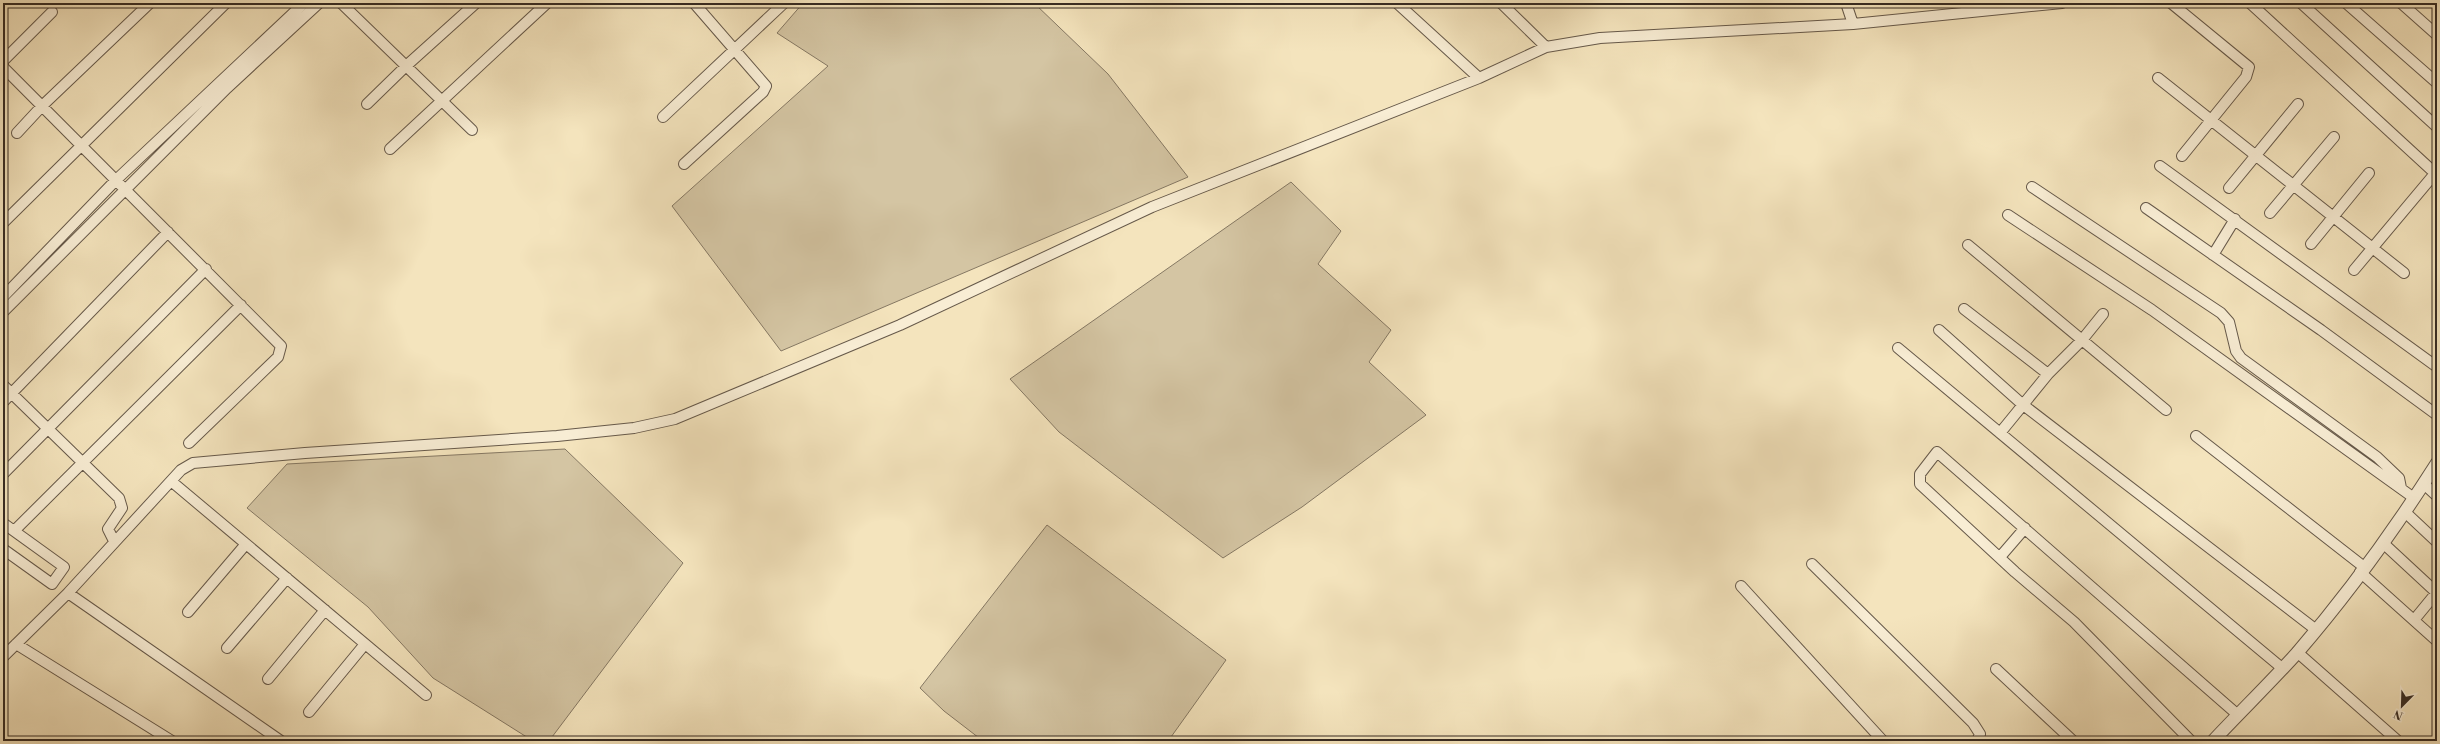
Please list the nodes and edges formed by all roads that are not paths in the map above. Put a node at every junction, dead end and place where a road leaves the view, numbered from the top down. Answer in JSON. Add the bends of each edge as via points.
{"nodes":[{"id":1,"x":150,"y":3,"type":"edge"},
{"id":2,"x":226,"y":3,"type":"edge"},
{"id":3,"x":304,"y":3,"type":"edge"},
{"id":4,"x":319,"y":3,"type":"edge"},
{"id":5,"x":341,"y":3,"type":"edge"},
{"id":6,"x":476,"y":3,"type":"edge"},
{"id":7,"x":548,"y":3,"type":"edge"},
{"id":8,"x":694,"y":3,"type":"edge"},
{"id":9,"x":784,"y":3,"type":"edge"},
{"id":10,"x":1397,"y":3,"type":"edge"},
{"id":11,"x":1501,"y":3,"type":"edge"},
{"id":12,"x":1846,"y":3,"type":"edge"},
{"id":13,"x":2062,"y":3,"type":"edge"},
{"id":14,"x":2171,"y":3,"type":"edge"},
{"id":15,"x":2250,"y":3,"type":"edge"},
{"id":16,"x":2301,"y":3,"type":"edge"},
{"id":17,"x":2346,"y":3,"type":"edge"},
{"id":18,"x":2401,"y":3,"type":"edge"},
{"id":19,"x":1998,"y":6,"type":"edge"},
{"id":20,"x":52,"y":12,"type":"dead end"},
{"id":21,"x":1853,"y":24,"type":"junction"},
{"id":22,"x":2437,"y":35,"type":"edge"},
{"id":23,"x":1546,"y":46,"type":"junction"},
{"id":24,"x":735,"y":49,"type":"junction"},
{"id":25,"x":3,"y":60,"type":"edge"},
{"id":26,"x":406,"y":66,"type":"junction"},
{"id":27,"x":3,"y":67,"type":"edge"},
{"id":28,"x":1479,"y":78,"type":"junction"},
{"id":29,"x":2158,"y":78,"type":"dead end"},
{"id":30,"x":2437,"y":83,"type":"edge"},
{"id":31,"x":441,"y":101,"type":"junction"},
{"id":32,"x":367,"y":104,"type":"dead end"},
{"id":33,"x":2298,"y":104,"type":"dead end"},
{"id":34,"x":42,"y":106,"type":"junction"},
{"id":35,"x":663,"y":117,"type":"dead end"},
{"id":36,"x":2210,"y":121,"type":"junction"},
{"id":37,"x":2437,"y":127,"type":"edge"},
{"id":38,"x":472,"y":130,"type":"dead end"},
{"id":39,"x":17,"y":133,"type":"dead end"},
{"id":40,"x":2334,"y":137,"type":"dead end"},
{"id":41,"x":82,"y":144,"type":"junction"},
{"id":42,"x":390,"y":149,"type":"dead end"},
{"id":43,"x":2182,"y":156,"type":"dead end"},
{"id":44,"x":2255,"y":156,"type":"junction"},
{"id":45,"x":684,"y":164,"type":"dead end"},
{"id":46,"x":2160,"y":166,"type":"dead end"},
{"id":47,"x":2369,"y":173,"type":"dead end"},
{"id":48,"x":2436,"y":173,"type":"edge"},
{"id":49,"x":116,"y":180,"type":"junction"},
{"id":50,"x":2293,"y":186,"type":"junction"},
{"id":51,"x":2032,"y":187,"type":"dead end"},
{"id":52,"x":2229,"y":188,"type":"dead end"},
{"id":53,"x":125,"y":190,"type":"junction"},
{"id":54,"x":2146,"y":208,"type":"dead end"},
{"id":55,"x":2270,"y":213,"type":"dead end"},
{"id":56,"x":2008,"y":214,"type":"dead end"},
{"id":57,"x":2333,"y":217,"type":"junction"},
{"id":58,"x":2235,"y":219,"type":"junction"},
{"id":59,"x":3,"y":223,"type":"edge"},
{"id":60,"x":168,"y":232,"type":"junction"},
{"id":61,"x":2311,"y":244,"type":"dead end"},
{"id":62,"x":1968,"y":245,"type":"dead end"},
{"id":63,"x":2373,"y":248,"type":"junction"},
{"id":64,"x":2213,"y":255,"type":"junction"},
{"id":65,"x":206,"y":269,"type":"junction"},
{"id":66,"x":2354,"y":270,"type":"dead end"},
{"id":67,"x":2404,"y":273,"type":"dead end"},
{"id":68,"x":3,"y":298,"type":"edge"},
{"id":69,"x":241,"y":305,"type":"junction"},
{"id":70,"x":1964,"y":309,"type":"dead end"},
{"id":71,"x":3,"y":312,"type":"edge"},
{"id":72,"x":2103,"y":314,"type":"dead end"},
{"id":73,"x":1939,"y":330,"type":"dead end"},
{"id":74,"x":2082,"y":340,"type":"junction"},
{"id":75,"x":1898,"y":348,"type":"dead end"},
{"id":76,"x":2437,"y":367,"type":"edge"},
{"id":77,"x":2048,"y":374,"type":"junction"},
{"id":78,"x":3,"y":385,"type":"edge"},
{"id":79,"x":11,"y":393,"type":"junction"},
{"id":80,"x":2292,"y":396,"type":"junction"},
{"id":81,"x":3,"y":402,"type":"edge"},
{"id":82,"x":2022,"y":404,"type":"junction"},
{"id":83,"x":2286,"y":404,"type":"junction"},
{"id":84,"x":2166,"y":410,"type":"dead end"},
{"id":85,"x":2437,"y":415,"type":"edge"},
{"id":86,"x":47,"y":429,"type":"junction"},
{"id":87,"x":2000,"y":433,"type":"junction"},
{"id":88,"x":2196,"y":436,"type":"dead end"},
{"id":89,"x":189,"y":443,"type":"dead end"},
{"id":90,"x":83,"y":463,"type":"junction"},
{"id":91,"x":2437,"y":463,"type":"edge"},
{"id":92,"x":3,"y":474,"type":"edge"},
{"id":93,"x":171,"y":481,"type":"junction"},
{"id":94,"x":2424,"y":484,"type":"junction"},
{"id":95,"x":2401,"y":488,"type":"junction"},
{"id":96,"x":2437,"y":496,"type":"edge"},
{"id":97,"x":2414,"y":498,"type":"junction"},
{"id":98,"x":2404,"y":512,"type":"junction"},
{"id":99,"x":3,"y":523,"type":"edge"},
{"id":100,"x":2025,"y":528,"type":"junction"},
{"id":101,"x":14,"y":531,"type":"junction"},
{"id":102,"x":114,"y":541,"type":"junction"},
{"id":103,"x":2437,"y":542,"type":"edge"},
{"id":104,"x":2383,"y":543,"type":"junction"},
{"id":105,"x":246,"y":544,"type":"junction"},
{"id":106,"x":3,"y":549,"type":"edge"},
{"id":107,"x":2000,"y":557,"type":"junction"},
{"id":108,"x":1812,"y":564,"type":"dead end"},
{"id":109,"x":2362,"y":570,"type":"junction"},
{"id":110,"x":287,"y":578,"type":"junction"},
{"id":111,"x":1741,"y":586,"type":"dead end"},
{"id":112,"x":68,"y":593,"type":"junction"},
{"id":113,"x":2437,"y":593,"type":"edge"},
{"id":114,"x":325,"y":610,"type":"junction"},
{"id":115,"x":188,"y":612,"type":"dead end"},
{"id":116,"x":2414,"y":620,"type":"junction"},
{"id":117,"x":2315,"y":629,"type":"junction"},
{"id":118,"x":2437,"y":641,"type":"edge"},
{"id":119,"x":16,"y":644,"type":"junction"},
{"id":120,"x":365,"y":644,"type":"junction"},
{"id":121,"x":227,"y":648,"type":"dead end"},
{"id":122,"x":2298,"y":652,"type":"junction"},
{"id":123,"x":3,"y":657,"type":"edge"},
{"id":124,"x":2282,"y":668,"type":"junction"},
{"id":125,"x":1996,"y":669,"type":"dead end"},
{"id":126,"x":268,"y":680,"type":"dead end"},
{"id":127,"x":426,"y":695,"type":"dead end"},
{"id":128,"x":309,"y":712,"type":"dead end"},
{"id":129,"x":2238,"y":715,"type":"junction"},
{"id":130,"x":172,"y":741,"type":"edge"},
{"id":131,"x":281,"y":741,"type":"edge"},
{"id":132,"x":1883,"y":741,"type":"edge"},
{"id":133,"x":1977,"y":741,"type":"edge"},
{"id":134,"x":2073,"y":741,"type":"edge"},
{"id":135,"x":2191,"y":741,"type":"edge"},
{"id":136,"x":2213,"y":741,"type":"edge"},
{"id":137,"x":2398,"y":741,"type":"edge"}],
"edges":[{"from":1,"to":34,"type":"street"},
{"from":2,"to":41,"type":"street"},
{"from":3,"to":49,"type":"street"},
{"from":4,"to":53,"type":"street","via":[[227,88]]},
{"from":5,"to":26,"type":"street"},
{"from":6,"to":26,"type":"street"},
{"from":7,"to":31,"type":"street"},
{"from":8,"to":24,"type":"street"},
{"from":9,"to":24,"type":"street"},
{"from":10,"to":28,"type":"street"},
{"from":11,"to":23,"type":"street"},
{"from":12,"to":21,"type":"street"},
{"from":13,"to":19,"type":"street"},
{"from":14,"to":36,"type":"street","via":[[2249,67],[2246,77]]},
{"from":15,"to":48,"type":"street"},
{"from":16,"to":37,"type":"street"},
{"from":17,"to":30,"type":"street"},
{"from":18,"to":22,"type":"street"},
{"from":19,"to":21,"type":"street"},
{"from":20,"to":25,"type":"street"},
{"from":21,"to":23,"type":"street","via":[[1600,38]]},
{"from":23,"to":28,"type":"street"},
{"from":24,"to":35,"type":"street"},
{"from":24,"to":45,"type":"street","via":[[765,84],[765,89]]},
{"from":26,"to":31,"type":"street"},
{"from":26,"to":32,"type":"street"},
{"from":27,"to":34,"type":"street"},
{"from":28,"to":93,"type":"street","via":[[1152,206],[900,325],[675,419],[634,428],[557,436],[208,461],[189,465]]},
{"from":29,"to":36,"type":"street"},
{"from":31,"to":38,"type":"street"},
{"from":31,"to":42,"type":"street"},
{"from":33,"to":44,"type":"street"},
{"from":34,"to":39,"type":"street"},
{"from":34,"to":41,"type":"street"},
{"from":36,"to":43,"type":"street"},
{"from":36,"to":44,"type":"street"},
{"from":40,"to":50,"type":"street"},
{"from":41,"to":49,"type":"street"},
{"from":41,"to":59,"type":"street"},
{"from":44,"to":50,"type":"street"},
{"from":44,"to":52,"type":"street"},
{"from":46,"to":58,"type":"street"},
{"from":47,"to":57,"type":"street"},
{"from":48,"to":63,"type":"street"},
{"from":49,"to":53,"type":"street"},
{"from":49,"to":68,"type":"street"},
{"from":50,"to":55,"type":"street"},
{"from":50,"to":57,"type":"street"},
{"from":51,"to":80,"type":"street","via":[[2221,313],[2229,322],[2236,352]]},
{"from":53,"to":60,"type":"street"},
{"from":53,"to":71,"type":"street"},
{"from":54,"to":64,"type":"street"},
{"from":56,"to":83,"type":"street"},
{"from":57,"to":61,"type":"street"},
{"from":57,"to":63,"type":"street"},
{"from":58,"to":64,"type":"street"},
{"from":58,"to":76,"type":"street"},
{"from":60,"to":65,"type":"street"},
{"from":60,"to":79,"type":"street"},
{"from":62,"to":74,"type":"street"},
{"from":63,"to":66,"type":"street"},
{"from":63,"to":67,"type":"street"},
{"from":64,"to":85,"type":"street"},
{"from":65,"to":69,"type":"street"},
{"from":65,"to":86,"type":"street"},
{"from":69,"to":89,"type":"street","via":[[281,346],[281,352]]},
{"from":69,"to":90,"type":"street"},
{"from":70,"to":77,"type":"street"},
{"from":72,"to":74,"type":"street"},
{"from":73,"to":82,"type":"street"},
{"from":74,"to":77,"type":"street"},
{"from":74,"to":84,"type":"street"},
{"from":75,"to":87,"type":"street"},
{"from":77,"to":82,"type":"street"},
{"from":78,"to":79,"type":"street"},
{"from":79,"to":81,"type":"street"},
{"from":79,"to":86,"type":"street"},
{"from":80,"to":83,"type":"street"},
{"from":80,"to":95,"type":"street","via":[[2377,457],[2399,478]]},
{"from":82,"to":87,"type":"street"},
{"from":82,"to":117,"type":"street"},
{"from":83,"to":95,"type":"street"},
{"from":86,"to":90,"type":"street"},
{"from":86,"to":92,"type":"street"},
{"from":87,"to":124,"type":"street"},
{"from":88,"to":109,"type":"street"},
{"from":90,"to":101,"type":"street"},
{"from":90,"to":102,"type":"street","via":[[122,503],[121,510],[108,530]]},
{"from":91,"to":94,"type":"street"},
{"from":93,"to":102,"type":"street"},
{"from":93,"to":105,"type":"street"},
{"from":94,"to":96,"type":"street"},
{"from":94,"to":97,"type":"street"},
{"from":95,"to":97,"type":"street"},
{"from":97,"to":98,"type":"street"},
{"from":98,"to":103,"type":"street"},
{"from":98,"to":104,"type":"street"},
{"from":99,"to":101,"type":"street"},
{"from":100,"to":107,"type":"street"},
{"from":100,"to":107,"type":"street","via":[[1937,452],[1920,474],[1920,484]]},
{"from":100,"to":129,"type":"street"},
{"from":101,"to":106,"type":"street","via":[[64,567],[52,584]]},
{"from":102,"to":112,"type":"street"},
{"from":104,"to":109,"type":"street"},
{"from":104,"to":113,"type":"street"},
{"from":105,"to":110,"type":"street"},
{"from":105,"to":115,"type":"street"},
{"from":107,"to":135,"type":"street","via":[[2074,622]]},
{"from":108,"to":133,"type":"street","via":[[1973,723],[1980,734]]},
{"from":109,"to":116,"type":"street"},
{"from":109,"to":117,"type":"street"},
{"from":110,"to":114,"type":"street"},
{"from":110,"to":121,"type":"street"},
{"from":111,"to":132,"type":"street"},
{"from":112,"to":119,"type":"street"},
{"from":112,"to":131,"type":"street"},
{"from":113,"to":116,"type":"street"},
{"from":114,"to":120,"type":"street"},
{"from":114,"to":126,"type":"street"},
{"from":116,"to":118,"type":"street"},
{"from":117,"to":122,"type":"street"},
{"from":119,"to":123,"type":"street"},
{"from":119,"to":130,"type":"street"},
{"from":120,"to":127,"type":"street"},
{"from":120,"to":128,"type":"street"},
{"from":122,"to":124,"type":"street"},
{"from":122,"to":137,"type":"street"},
{"from":124,"to":129,"type":"street"},
{"from":125,"to":134,"type":"street"},
{"from":129,"to":136,"type":"street"}]}
